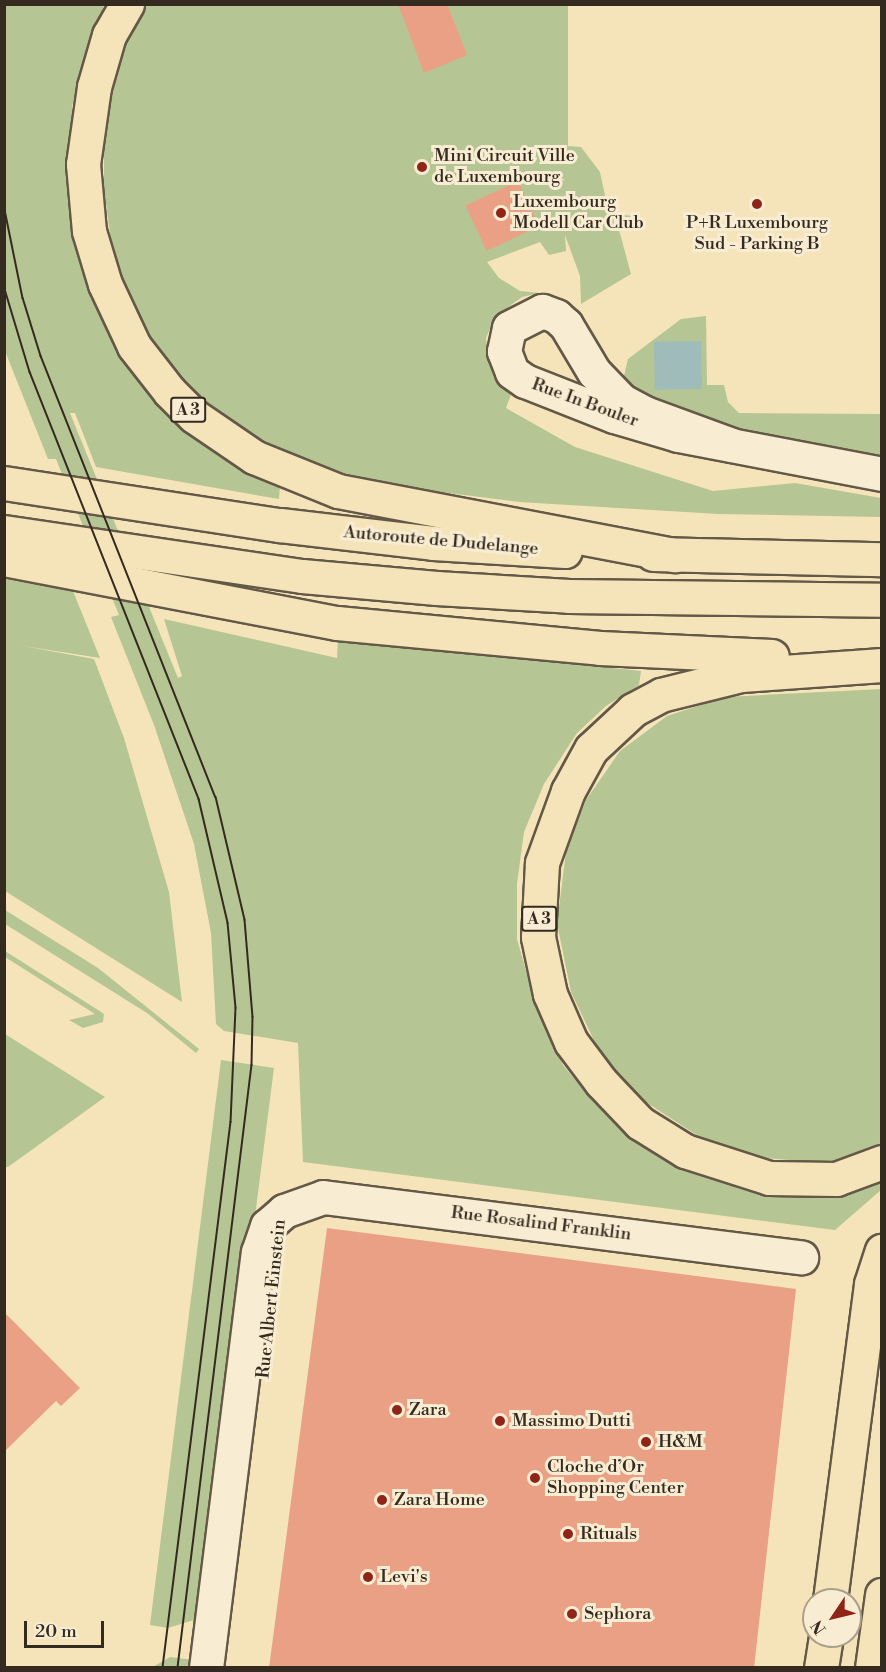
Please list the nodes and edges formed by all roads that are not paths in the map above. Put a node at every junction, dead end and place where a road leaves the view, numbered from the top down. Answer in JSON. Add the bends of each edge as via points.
{"nodes":[{"id":1,"x":127,"y":4,"type":"edge"},
{"id":2,"x":732,"y":444,"type":"junction"},
{"id":3,"x":882,"y":474,"type":"edge"},
{"id":4,"x":4,"y":483,"type":"edge"},
{"id":5,"x":4,"y":532,"type":"edge"},
{"id":6,"x":675,"y":555,"type":"junction"},
{"id":7,"x":4,"y":559,"type":"edge"},
{"id":8,"x":882,"y":559,"type":"edge"},
{"id":9,"x":882,"y":600,"type":"edge"},
{"id":10,"x":882,"y":663,"type":"edge"},
{"id":11,"x":882,"y":1162,"type":"edge"},
{"id":12,"x":284,"y":1211,"type":"junction"},
{"id":13,"x":882,"y":1251,"type":"edge"},
{"id":14,"x":801,"y":1257,"type":"dead end"},
{"id":15,"x":832,"y":1588,"type":"edge"},
{"id":16,"x":882,"y":1595,"type":"edge"},
{"id":17,"x":824,"y":1648,"type":"edge"},
{"id":18,"x":206,"y":1668,"type":"edge"},
{"id":19,"x":227,"y":1668,"type":"edge"},
{"id":20,"x":822,"y":1668,"type":"edge"},
{"id":21,"x":872,"y":1668,"type":"edge"}],
"edges":[{"from":1,"to":6,"type":"main road","number":"A 3","via":[[108,35],[94,87],[83,164],[89,231],[105,284],[134,346],[169,391],[194,416],[254,457],[338,491]]},
{"from":2,"to":2,"type":"street","name":"Rue In Bouler","via":[[645,413],[622,400],[594,372],[556,316],[542,311],[509,328],[506,362],[525,381],[625,419],[678,435]]},
{"from":2,"to":3,"type":"street","name":"Rue In Bouler"},
{"from":4,"to":6,"type":"main road","name":"Autoroute de Dudelange","number":"A 3","via":[[268,524],[433,543]]},
{"from":5,"to":9,"type":"main road","via":[[302,576],[436,588],[569,596]]},
{"from":6,"to":8,"type":"main road","name":"Autoroute de Dudelange","number":"A 3"},
{"from":7,"to":10,"type":"main road","number":"A 3","via":[[337,623],[600,648]]},
{"from":10,"to":11,"type":"main road","number":"A 3","via":[[741,675],[661,694],[633,710],[591,749],[568,791],[542,862],[538,937],[550,994],[571,1042],[601,1082],[640,1123],[685,1151],[769,1178],[836,1179]]},
{"from":12,"to":14,"type":"street","name":"Rue Rosalind Franklin","via":[[323,1197]]},
{"from":12,"to":18,"type":"street","name":"Rue Albert Einstein","via":[[267,1226],[258,1252]]},
{"from":12,"to":19,"type":"street","name":"Rue Albert Einstein"},
{"from":13,"to":15,"type":"main road","via":[[871,1284]]},
{"from":16,"to":21,"type":"main road"},
{"from":17,"to":20,"type":"main road"}]}
